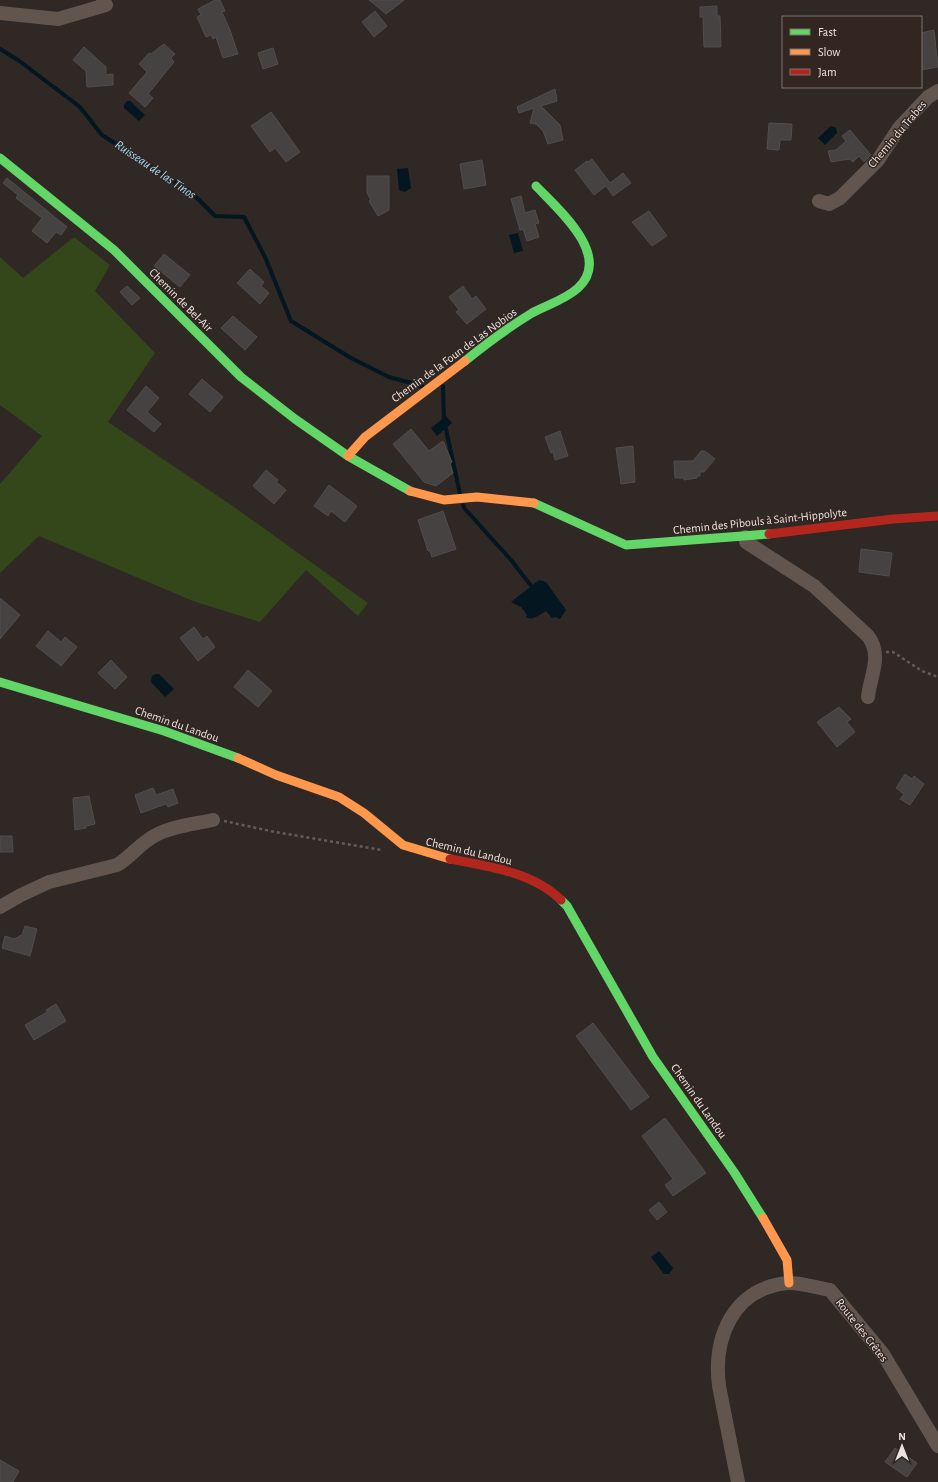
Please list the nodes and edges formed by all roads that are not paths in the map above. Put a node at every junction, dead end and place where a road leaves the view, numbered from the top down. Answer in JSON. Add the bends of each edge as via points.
{"nodes":[{"id":1,"x":103,"y":0,"type":"edge"},
{"id":2,"x":0,"y":13,"type":"edge"},
{"id":3,"x":938,"y":91,"type":"edge"},
{"id":4,"x":0,"y":158,"type":"edge"},
{"id":5,"x":536,"y":186,"type":"dead end"},
{"id":6,"x":819,"y":201,"type":"dead end"},
{"id":7,"x":348,"y":456,"type":"junction"},
{"id":8,"x":404,"y":490,"type":"joint"},
{"id":9,"x":938,"y":516,"type":"edge"},
{"id":10,"x":745,"y":537,"type":"junction"},
{"id":11,"x":0,"y":682,"type":"edge"},
{"id":12,"x":868,"y":697,"type":"dead end"},
{"id":13,"x":213,"y":820,"type":"road end"},
{"id":14,"x":0,"y":907,"type":"edge"},
{"id":15,"x":789,"y":1283,"type":"junction"},
{"id":16,"x":938,"y":1446,"type":"edge"},
{"id":17,"x":738,"y":1482,"type":"edge"}],
"edges":[{"from":1,"to":2,"type":"street","via":[[106,5],[58,19]]},
{"from":3,"to":6,"type":"street","name":"Chemin du Trabes","via":[[928,97],[892,138],[878,160],[840,198],[829,204]]},
{"from":4,"to":7,"type":"street","name":"Chemin de Bel-Air","via":[[114,250],[241,377]]},
{"from":5,"to":7,"type":"street","name":"Chemin de la Foun de Las Nobios","via":[[574,225],[586,245],[590,262],[586,281],[576,290],[528,316],[485,345],[365,437]]},
{"from":7,"to":8,"type":"street","name":"Chemin de Bel-Air"},
{"from":8,"to":10,"type":"street","name":"Chemin des Pibouls à Saint-Hippolyte","via":[[444,500],[477,497],[538,503],[626,545]]},
{"from":9,"to":10,"type":"street","name":"Chemin des Pibouls à Saint-Hippolyte"},
{"from":10,"to":12,"type":"street","via":[[746,542],[821,592],[868,636],[876,652]]},
{"from":11,"to":15,"type":"street","name":"Chemin du Landou","via":[[164,731],[233,756],[276,775],[339,797],[364,813],[403,845],[438,857],[506,870],[552,891],[567,906],[653,1057],[734,1172],[780,1246],[787,1260]]},
{"from":13,"to":14,"type":"street","via":[[161,832],[117,865],[49,882]]},
{"from":15,"to":16,"type":"street","name":"Route des Crêtes","via":[[830,1290],[883,1354]]},
{"from":15,"to":17,"type":"street","name":"Route des Crêtes","via":[[766,1289],[746,1301],[729,1320],[721,1338],[717,1372]]}]}
